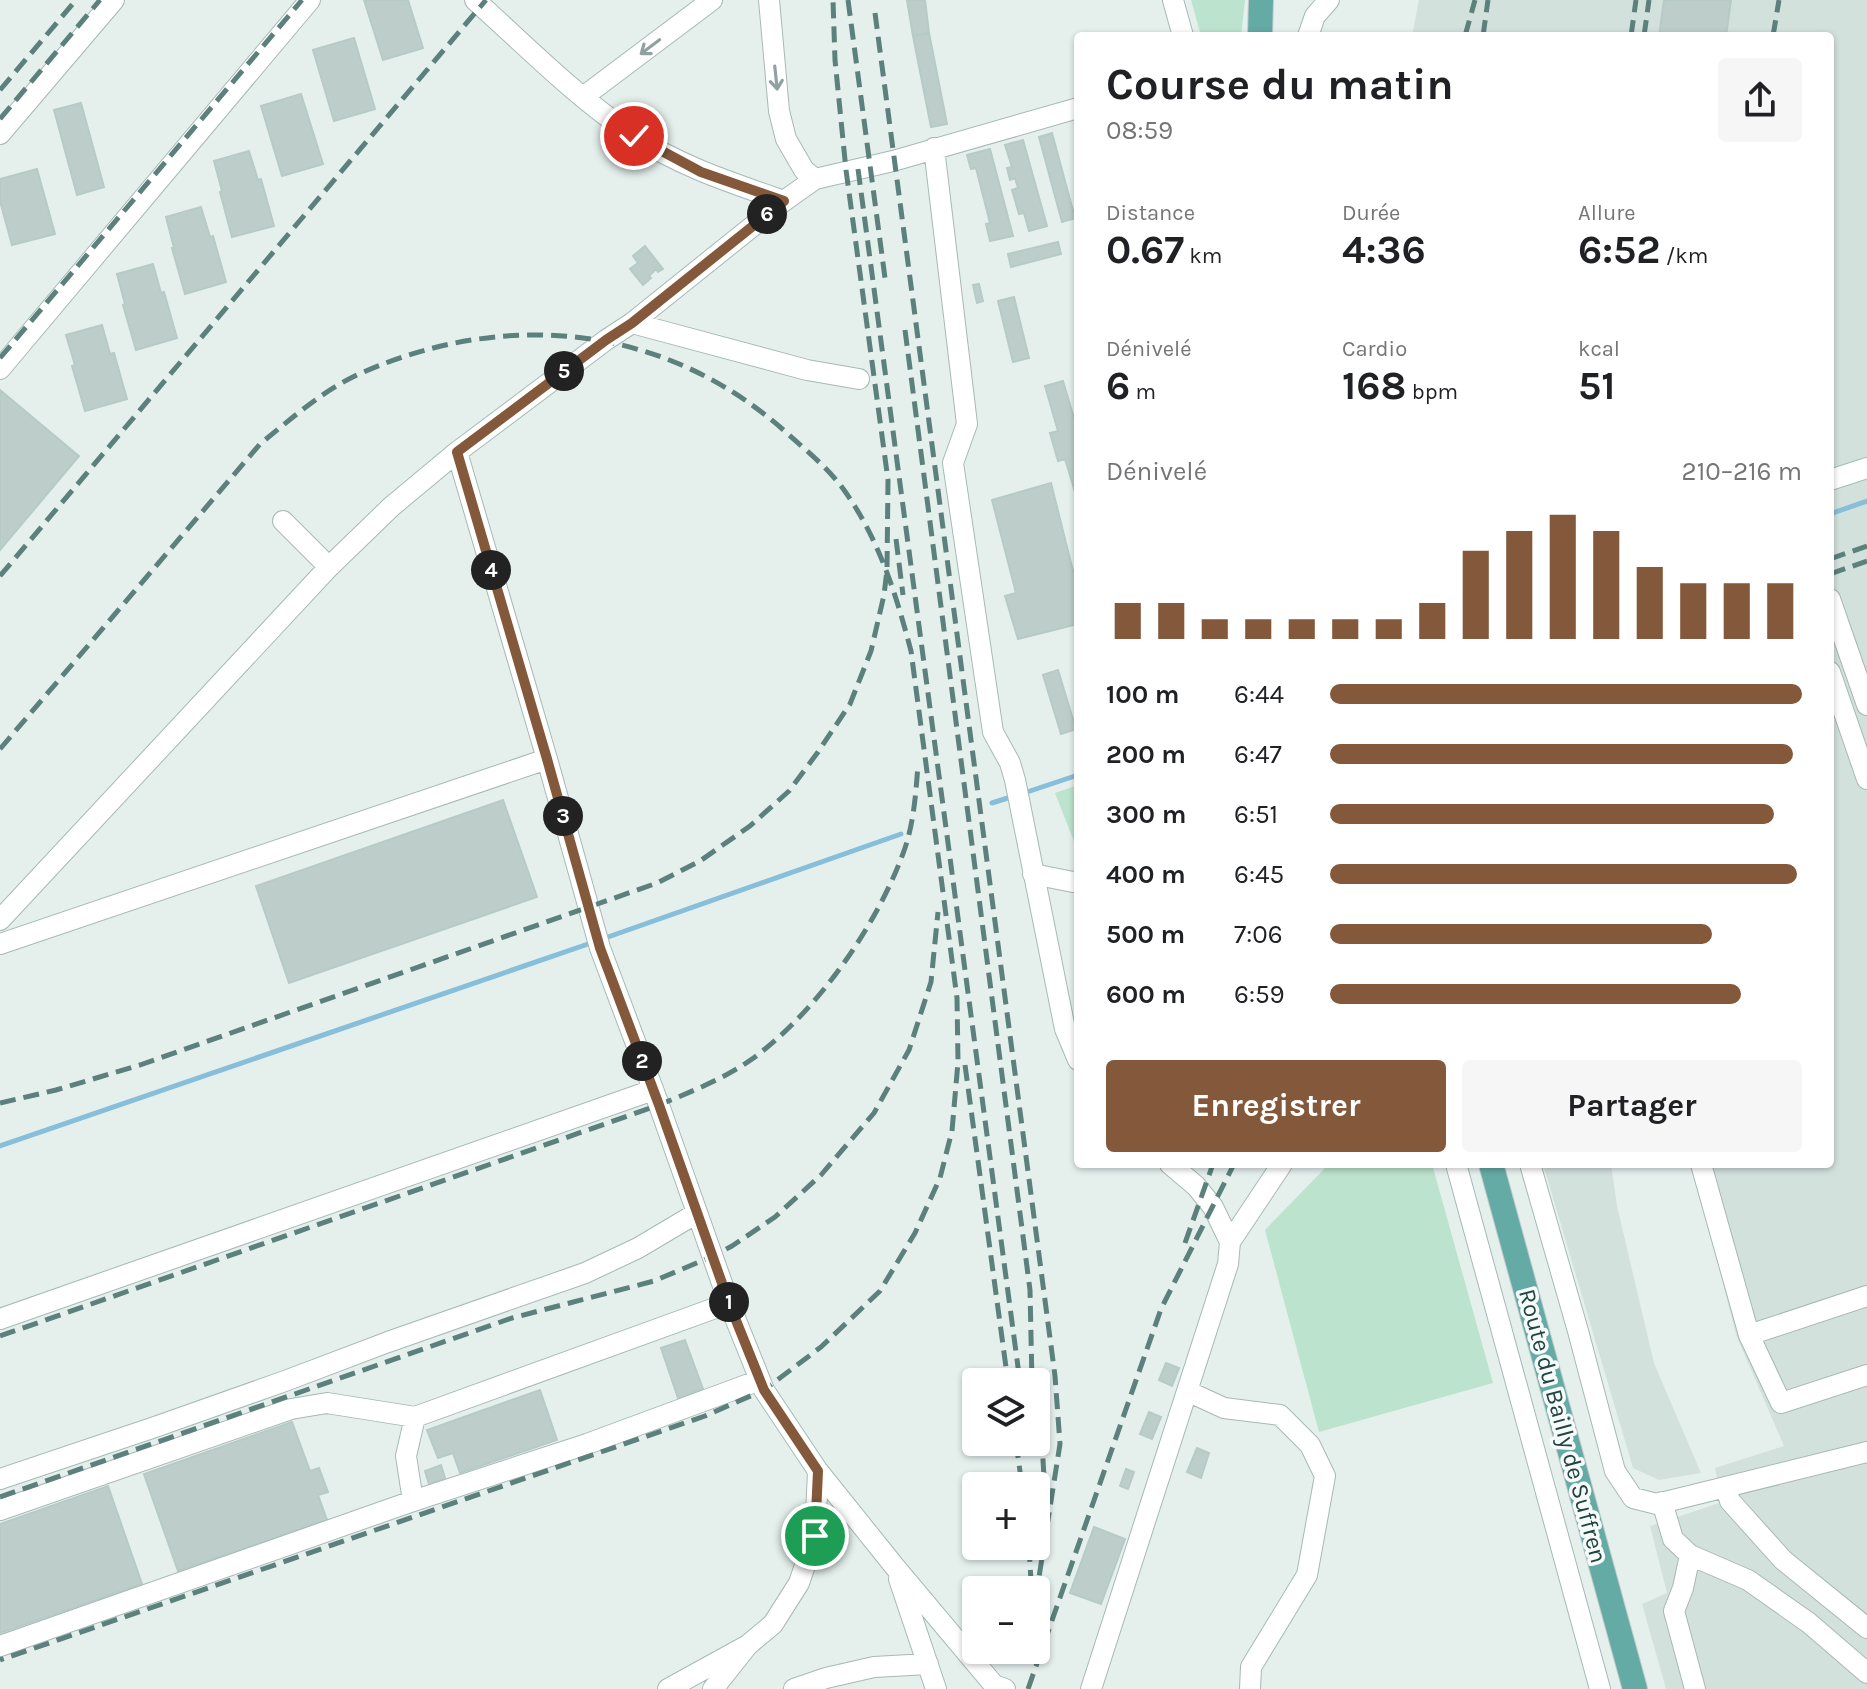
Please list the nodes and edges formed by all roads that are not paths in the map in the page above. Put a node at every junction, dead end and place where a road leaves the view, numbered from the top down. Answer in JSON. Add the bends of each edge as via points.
{"nodes":[{"id":1,"x":114,"y":0,"type":"edge"},
{"id":2,"x":310,"y":0,"type":"edge"},
{"id":3,"x":475,"y":0,"type":"edge"},
{"id":4,"x":712,"y":0,"type":"edge"},
{"id":5,"x":769,"y":0,"type":"edge"},
{"id":6,"x":1164,"y":0,"type":"edge"},
{"id":7,"x":1173,"y":0,"type":"edge"},
{"id":8,"x":1181,"y":0,"type":"edge"},
{"id":9,"x":1261,"y":0,"type":"edge"},
{"id":10,"x":1329,"y":0,"type":"edge"},
{"id":11,"x":1173,"y":32,"type":"edge"},
{"id":12,"x":1182,"y":32,"type":"edge"},
{"id":13,"x":1189,"y":32,"type":"edge"},
{"id":14,"x":1260,"y":32,"type":"edge"},
{"id":15,"x":1309,"y":32,"type":"edge"},
{"id":16,"x":583,"y":97,"type":"junction"},
{"id":17,"x":1074,"y":109,"type":"edge"},
{"id":18,"x":0,"y":134,"type":"edge"},
{"id":19,"x":934,"y":148,"type":"junction"},
{"id":20,"x":815,"y":179,"type":"junction"},
{"id":21,"x":784,"y":201,"type":"junction"},
{"id":22,"x":632,"y":323,"type":"junction"},
{"id":23,"x":3,"y":360,"type":"edge"},
{"id":24,"x":859,"y":379,"type":"dead end"},
{"id":25,"x":457,"y":452,"type":"junction"},
{"id":26,"x":1867,"y":468,"type":"edge"},
{"id":27,"x":1834,"y":479,"type":"edge"},
{"id":28,"x":283,"y":521,"type":"dead end"},
{"id":29,"x":329,"y":567,"type":"junction"},
{"id":30,"x":1834,"y":610,"type":"edge"},
{"id":31,"x":1834,"y":684,"type":"edge"},
{"id":32,"x":1867,"y":705,"type":"edge"},
{"id":33,"x":547,"y":759,"type":"junction"},
{"id":34,"x":1867,"y":779,"type":"edge"},
{"id":35,"x":1033,"y":874,"type":"junction"},
{"id":36,"x":1074,"y":882,"type":"edge"},
{"id":37,"x":0,"y":920,"type":"edge"},
{"id":38,"x":0,"y":944,"type":"edge"},
{"id":39,"x":1074,"y":1050,"type":"edge"},
{"id":40,"x":653,"y":1090,"type":"junction"},
{"id":41,"x":1175,"y":1168,"type":"edge"},
{"id":42,"x":1279,"y":1168,"type":"edge"},
{"id":43,"x":1457,"y":1168,"type":"edge"},
{"id":44,"x":1492,"y":1168,"type":"edge"},
{"id":45,"x":1531,"y":1168,"type":"edge"},
{"id":46,"x":1702,"y":1168,"type":"edge"},
{"id":47,"x":697,"y":1213,"type":"junction"},
{"id":48,"x":1230,"y":1242,"type":"junction"},
{"id":49,"x":1867,"y":1296,"type":"edge"},
{"id":50,"x":729,"y":1303,"type":"junction"},
{"id":51,"x":0,"y":1319,"type":"edge"},
{"id":52,"x":1749,"y":1335,"type":"junction"},
{"id":53,"x":1867,"y":1375,"type":"edge"},
{"id":54,"x":760,"y":1380,"type":"junction"},
{"id":55,"x":1187,"y":1391,"type":"junction"},
{"id":56,"x":415,"y":1417,"type":"junction"},
{"id":57,"x":1867,"y":1452,"type":"edge"},
{"id":58,"x":818,"y":1471,"type":"junction"},
{"id":59,"x":0,"y":1479,"type":"edge"},
{"id":60,"x":1726,"y":1488,"type":"junction"},
{"id":61,"x":413,"y":1501,"type":"junction"},
{"id":62,"x":1662,"y":1502,"type":"junction"},
{"id":63,"x":0,"y":1510,"type":"edge"},
{"id":64,"x":1690,"y":1555,"type":"junction"},
{"id":65,"x":895,"y":1567,"type":"junction"},
{"id":66,"x":1867,"y":1628,"type":"edge"},
{"id":67,"x":748,"y":1645,"type":"junction"},
{"id":68,"x":0,"y":1646,"type":"edge"},
{"id":69,"x":928,"y":1664,"type":"junction"},
{"id":70,"x":1867,"y":1673,"type":"edge"},
{"id":71,"x":668,"y":1689,"type":"edge"},
{"id":72,"x":713,"y":1689,"type":"edge"},
{"id":73,"x":794,"y":1689,"type":"edge"},
{"id":74,"x":936,"y":1689,"type":"edge"},
{"id":75,"x":1005,"y":1689,"type":"edge"},
{"id":76,"x":1091,"y":1689,"type":"edge"},
{"id":77,"x":1250,"y":1689,"type":"edge"},
{"id":78,"x":1600,"y":1689,"type":"edge"},
{"id":79,"x":1635,"y":1689,"type":"edge"},
{"id":80,"x":1695,"y":1689,"type":"edge"}],
"edges":[{"from":1,"to":18,"type":"street"},
{"from":2,"to":23,"type":"street"},
{"from":3,"to":16,"type":"street"},
{"from":4,"to":16,"type":"street","one_way":true},
{"from":5,"to":20,"type":"street","one_way":true,"via":[[786,139]]},
{"from":6,"to":11,"type":"street"},
{"from":7,"to":12,"type":"street"},
{"from":8,"to":13,"type":"street"},
{"from":9,"to":14,"type":"main road"},
{"from":10,"to":15,"type":"street"},
{"from":16,"to":21,"type":"street","via":[[634,136],[701,172]]},
{"from":17,"to":19,"type":"street"},
{"from":19,"to":20,"type":"street"},
{"from":19,"to":35,"type":"street","via":[[967,424],[953,463],[993,732],[1015,780]]},
{"from":20,"to":21,"type":"street"},
{"from":21,"to":22,"type":"street"},
{"from":22,"to":24,"type":"street"},
{"from":22,"to":25,"type":"street"},
{"from":25,"to":29,"type":"street"},
{"from":25,"to":33,"type":"street"},
{"from":26,"to":27,"type":"street"},
{"from":28,"to":29,"type":"street"},
{"from":29,"to":37,"type":"street"},
{"from":30,"to":32,"type":"street"},
{"from":31,"to":34,"type":"street"},
{"from":33,"to":38,"type":"street"},
{"from":33,"to":40,"type":"street","via":[[600,948]]},
{"from":35,"to":36,"type":"street"},
{"from":35,"to":39,"type":"street"},
{"from":40,"to":47,"type":"street"},
{"from":40,"to":51,"type":"street"},
{"from":41,"to":48,"type":"street","via":[[1213,1207]]},
{"from":42,"to":48,"type":"street"},
{"from":43,"to":78,"type":"street"},
{"from":44,"to":79,"type":"main road","name":"Route du Bailly de Suffren"},
{"from":45,"to":62,"type":"street","via":[[1615,1471],[1633,1498]]},
{"from":46,"to":52,"type":"street"},
{"from":47,"to":50,"type":"street"},
{"from":47,"to":59,"type":"street","via":[[585,1273]]},
{"from":48,"to":55,"type":"street","via":[[1228,1264]]},
{"from":49,"to":52,"type":"street"},
{"from":50,"to":54,"type":"street"},
{"from":50,"to":56,"type":"street"},
{"from":52,"to":53,"type":"street","via":[[1781,1403]]},
{"from":54,"to":58,"type":"street"},
{"from":54,"to":61,"type":"street"},
{"from":55,"to":76,"type":"street"},
{"from":55,"to":77,"type":"street","via":[[1224,1408],[1280,1415],[1310,1445],[1325,1476],[1307,1575],[1251,1667]]},
{"from":56,"to":61,"type":"street","via":[[406,1456]]},
{"from":56,"to":63,"type":"street","via":[[327,1403],[291,1409]]},
{"from":57,"to":60,"type":"street"},
{"from":58,"to":65,"type":"street"},
{"from":58,"to":67,"type":"street","via":[[815,1536],[799,1583],[773,1624]]},
{"from":60,"to":62,"type":"street"},
{"from":60,"to":66,"type":"street","via":[[1730,1501],[1783,1560]]},
{"from":61,"to":68,"type":"street"},
{"from":62,"to":64,"type":"street","via":[[1673,1539]]},
{"from":64,"to":70,"type":"street","via":[[1748,1580]]},
{"from":64,"to":80,"type":"street","via":[[1674,1611]]},
{"from":65,"to":69,"type":"street"},
{"from":65,"to":75,"type":"street","via":[[994,1685]]},
{"from":67,"to":71,"type":"street"},
{"from":67,"to":72,"type":"street"},
{"from":69,"to":73,"type":"street","via":[[874,1667]]},
{"from":69,"to":74,"type":"street"}]}
